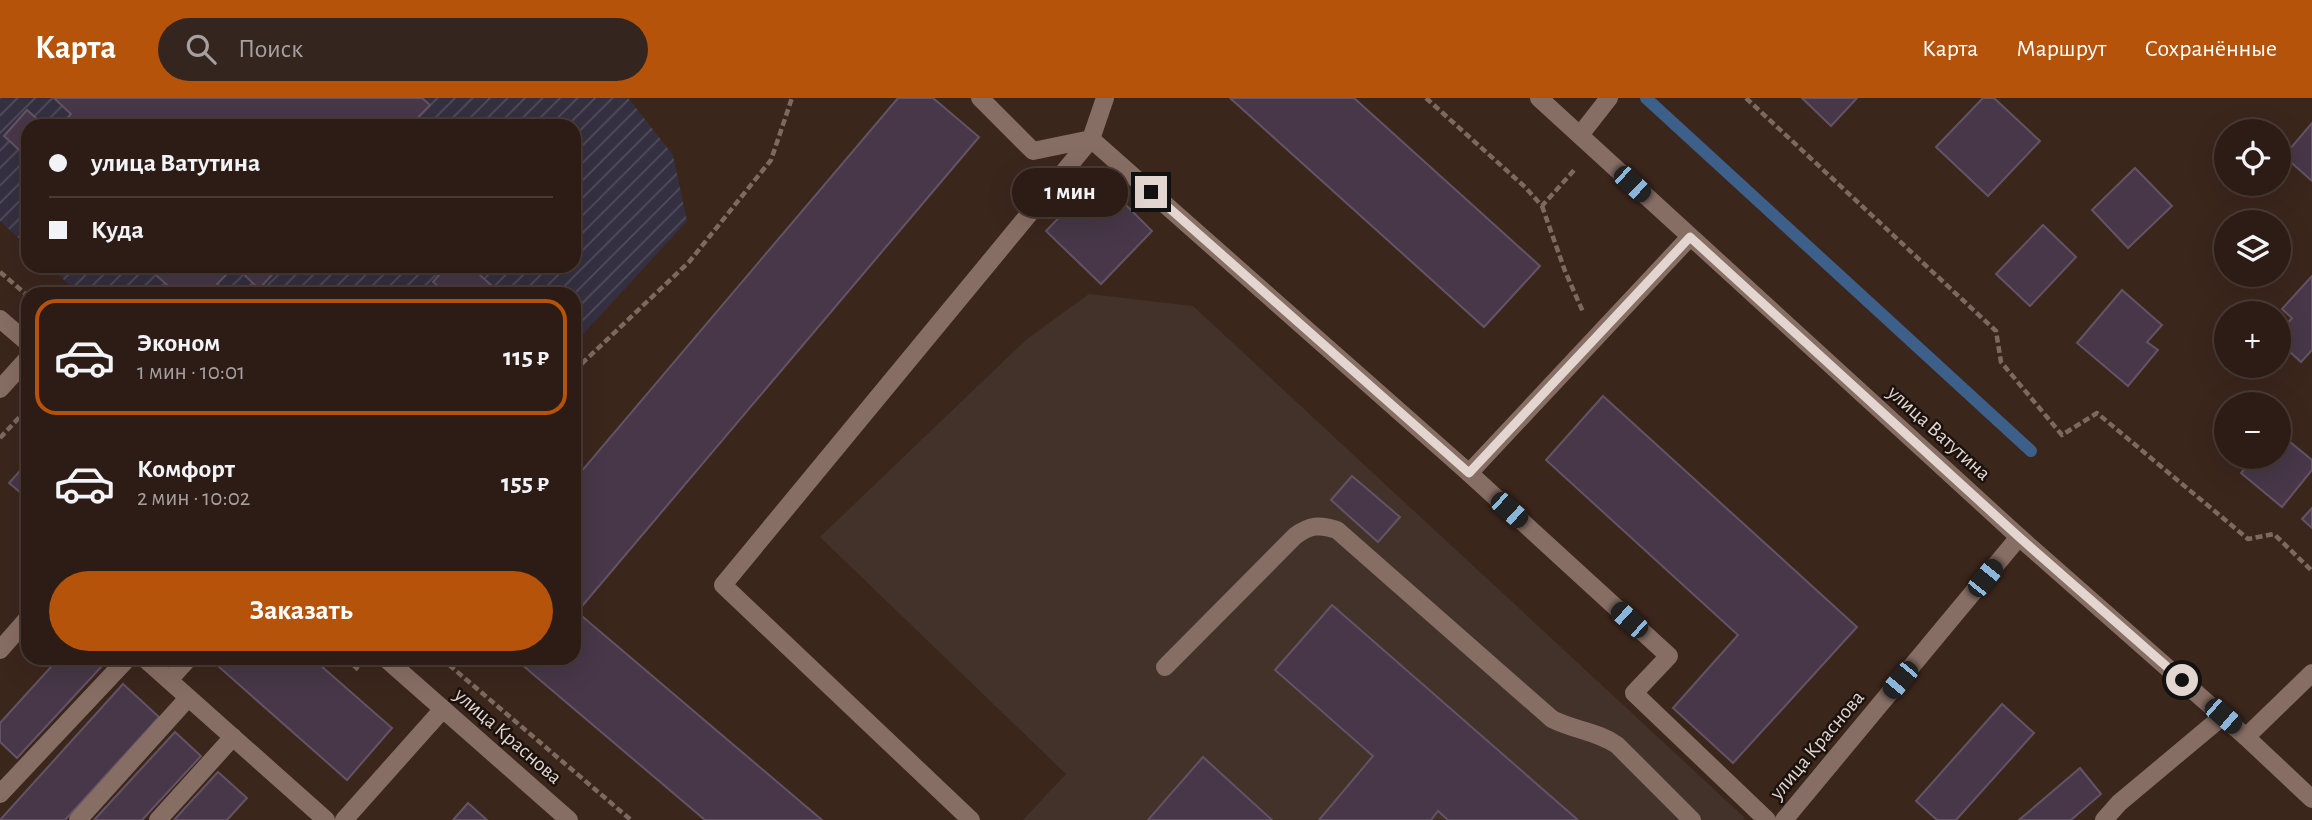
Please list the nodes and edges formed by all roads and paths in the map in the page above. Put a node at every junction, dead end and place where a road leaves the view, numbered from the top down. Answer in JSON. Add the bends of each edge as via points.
{"nodes":[{"id":1,"x":792,"y":98,"type":"edge"},
{"id":2,"x":980,"y":98,"type":"edge"},
{"id":3,"x":1105,"y":98,"type":"edge"},
{"id":4,"x":1426,"y":98,"type":"edge"},
{"id":5,"x":1539,"y":98,"type":"edge"},
{"id":6,"x":1609,"y":98,"type":"edge"},
{"id":7,"x":1746,"y":98,"type":"edge"},
{"id":8,"x":1091,"y":139,"type":"junction"},
{"id":9,"x":1587,"y":142,"type":"junction"},
{"id":10,"x":1542,"y":206,"type":"junction"},
{"id":11,"x":1690,"y":237,"type":"junction"},
{"id":12,"x":0,"y":272,"type":"edge"},
{"id":13,"x":21,"y":290,"type":"edge"},
{"id":14,"x":0,"y":318,"type":"edge"},
{"id":15,"x":1599,"y":336,"type":"junction"},
{"id":16,"x":21,"y":337,"type":"edge"},
{"id":17,"x":581,"y":364,"type":"edge"},
{"id":18,"x":21,"y":366,"type":"edge"},
{"id":19,"x":0,"y":389,"type":"edge"},
{"id":20,"x":21,"y":416,"type":"edge"},
{"id":21,"x":0,"y":438,"type":"edge"},
{"id":22,"x":1469,"y":473,"type":"junction"},
{"id":23,"x":2019,"y":537,"type":"junction"},
{"id":24,"x":2312,"y":571,"type":"edge"},
{"id":25,"x":21,"y":626,"type":"edge"},
{"id":26,"x":0,"y":650,"type":"edge"},
{"id":27,"x":121,"y":665,"type":"edge"},
{"id":28,"x":152,"y":665,"type":"edge"},
{"id":29,"x":183,"y":665,"type":"edge"},
{"id":30,"x":392,"y":665,"type":"edge"},
{"id":31,"x":450,"y":665,"type":"edge"},
{"id":32,"x":1165,"y":667,"type":"dead end"},
{"id":33,"x":2312,"y":673,"type":"edge"},
{"id":34,"x":169,"y":680,"type":"junction"},
{"id":35,"x":188,"y":698,"type":"junction"},
{"id":36,"x":443,"y":709,"type":"junction"},
{"id":37,"x":2223,"y":716,"type":"junction"},
{"id":38,"x":233,"y":737,"type":"junction"},
{"id":39,"x":2246,"y":737,"type":"junction"},
{"id":40,"x":0,"y":794,"type":"edge"},
{"id":41,"x":2312,"y":799,"type":"edge"},
{"id":42,"x":1683,"y":817,"type":"edge"},
{"id":43,"x":78,"y":820,"type":"edge"},
{"id":44,"x":158,"y":820,"type":"edge"},
{"id":45,"x":326,"y":820,"type":"edge"},
{"id":46,"x":344,"y":820,"type":"edge"},
{"id":47,"x":569,"y":820,"type":"edge"},
{"id":48,"x":631,"y":820,"type":"edge"},
{"id":49,"x":971,"y":820,"type":"edge"},
{"id":50,"x":1768,"y":820,"type":"edge"},
{"id":51,"x":1784,"y":820,"type":"edge"},
{"id":52,"x":2104,"y":820,"type":"edge"}],
"edges":[{"from":1,"to":17,"type":"path","via":[[771,160],[690,262]]},
{"from":2,"to":8,"type":"street","via":[[1033,151]]},
{"from":3,"to":8,"type":"street"},
{"from":4,"to":10,"type":"path"},
{"from":5,"to":9,"type":"street","name":"улица Ватутина"},
{"from":6,"to":9,"type":"street"},
{"from":7,"to":24,"type":"path","via":[[1996,331],[2001,362],[2062,435],[2096,413],[2248,539],[2274,534]]},
{"from":8,"to":22,"type":"street"},
{"from":8,"to":49,"type":"street","via":[[723,585]]},
{"from":9,"to":10,"type":"path"},
{"from":9,"to":11,"type":"street","name":"улица Ватутина"},
{"from":10,"to":15,"type":"path","via":[[1579,306]]},
{"from":11,"to":15,"type":"street"},
{"from":11,"to":23,"type":"street","name":"улица Ватутина"},
{"from":12,"to":13,"type":"path"},
{"from":14,"to":16,"type":"street"},
{"from":15,"to":22,"type":"street"},
{"from":18,"to":19,"type":"street"},
{"from":20,"to":21,"type":"path"},
{"from":22,"to":50,"type":"street","via":[[1669,656],[1634,693]]},
{"from":23,"to":37,"type":"street","name":"улица Ватутина"},
{"from":23,"to":51,"type":"street","name":"улица Краснова"},
{"from":25,"to":26,"type":"street"},
{"from":27,"to":40,"type":"street"},
{"from":28,"to":34,"type":"street"},
{"from":29,"to":34,"type":"street"},
{"from":30,"to":36,"type":"street","name":"улица Краснова"},
{"from":31,"to":48,"type":"path"},
{"from":32,"to":42,"type":"street","via":[[1295,536],[1321,525],[1337,530],[1552,719],[1604,736],[1617,745]]},
{"from":33,"to":39,"type":"street"},
{"from":34,"to":35,"type":"street"},
{"from":35,"to":38,"type":"street"},
{"from":35,"to":43,"type":"street"},
{"from":36,"to":46,"type":"street"},
{"from":36,"to":47,"type":"street","name":"улица Краснова"},
{"from":37,"to":39,"type":"street","name":"улица Ватутина"},
{"from":37,"to":52,"type":"street"},
{"from":38,"to":44,"type":"street"},
{"from":38,"to":45,"type":"street"},
{"from":39,"to":41,"type":"street","name":"улица Ватутина"}]}
